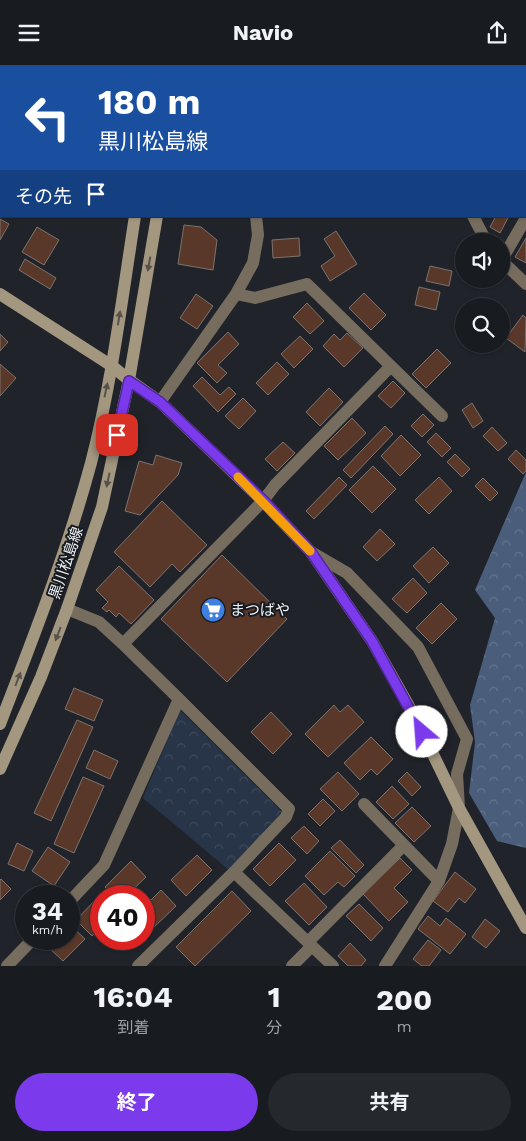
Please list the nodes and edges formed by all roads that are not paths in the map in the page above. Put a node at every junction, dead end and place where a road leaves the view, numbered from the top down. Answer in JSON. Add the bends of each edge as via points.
{"nodes":[{"id":1,"x":135,"y":217,"type":"edge"},
{"id":2,"x":157,"y":217,"type":"edge"},
{"id":3,"x":256,"y":217,"type":"edge"},
{"id":4,"x":473,"y":217,"type":"edge"},
{"id":5,"x":526,"y":218,"type":"edge"},
{"id":6,"x":482,"y":233,"type":"edge"},
{"id":7,"x":510,"y":245,"type":"edge"},
{"id":8,"x":510,"y":269,"type":"edge"},
{"id":9,"x":526,"y":284,"type":"edge"},
{"id":10,"x":236,"y":293,"type":"junction"},
{"id":11,"x":0,"y":294,"type":"edge"},
{"id":12,"x":112,"y":366,"type":"junction"},
{"id":13,"x":391,"y":366,"type":"junction"},
{"id":14,"x":129,"y":381,"type":"junction"},
{"id":15,"x":160,"y":402,"type":"junction"},
{"id":16,"x":442,"y":416,"type":"dead end"},
{"id":17,"x":264,"y":501,"type":"junction"},
{"id":18,"x":311,"y":552,"type":"junction"},
{"id":19,"x":67,"y":609,"type":"junction"},
{"id":20,"x":123,"y":644,"type":"junction"},
{"id":21,"x":178,"y":699,"type":"junction"},
{"id":22,"x":0,"y":725,"type":"edge"},
{"id":23,"x":0,"y":769,"type":"edge"},
{"id":24,"x":364,"y":804,"type":"dead end"},
{"id":25,"x":459,"y":808,"type":"junction"},
{"id":26,"x":404,"y":845,"type":"junction"},
{"id":27,"x":234,"y":872,"type":"junction"},
{"id":28,"x":439,"y":881,"type":"junction"},
{"id":29,"x":80,"y":890,"type":"edge"},
{"id":30,"x":526,"y":928,"type":"edge"},
{"id":31,"x":310,"y":944,"type":"junction"},
{"id":32,"x":22,"y":950,"type":"edge"},
{"id":33,"x":7,"y":966,"type":"edge"},
{"id":34,"x":138,"y":966,"type":"edge"},
{"id":35,"x":292,"y":966,"type":"edge"},
{"id":36,"x":333,"y":966,"type":"edge"},
{"id":37,"x":386,"y":966,"type":"edge"}],
"edges":[{"from":12,"to":1,"type":"street","name":"黒川松島線","one_way":true},
{"from":2,"to":14,"type":"street","name":"黒川松島線","one_way":true},
{"from":3,"to":10,"type":"street","via":[[258,235],[253,263]]},
{"from":4,"to":6,"type":"street"},
{"from":5,"to":7,"type":"street"},
{"from":8,"to":9,"type":"street"},
{"from":10,"to":13,"type":"street","via":[[255,299],[308,284]]},
{"from":10,"to":15,"type":"street"},
{"from":11,"to":12,"type":"street"},
{"from":12,"to":14,"type":"street"},
{"from":22,"to":12,"type":"street","name":"黒川松島線","one_way":true,"via":[[71,530],[91,461]]},
{"from":13,"to":16,"type":"street"},
{"from":13,"to":17,"type":"street","via":[[275,485]]},
{"from":14,"to":15,"type":"street"},
{"from":14,"to":19,"type":"street","name":"黒川松島線","one_way":true,"via":[[102,507]]},
{"from":15,"to":17,"type":"street"},
{"from":17,"to":18,"type":"street"},
{"from":17,"to":20,"type":"street"},
{"from":18,"to":25,"type":"street","via":[[372,641],[415,717]]},
{"from":18,"to":25,"type":"street","via":[[347,573],[418,647],[467,739],[457,774]]},
{"from":19,"to":20,"type":"street","via":[[99,622]]},
{"from":19,"to":23,"type":"street","name":"黒川松島線","one_way":true},
{"from":20,"to":21,"type":"street"},
{"from":21,"to":27,"type":"street","via":[[289,809],[286,817]]},
{"from":21,"to":29,"type":"street","via":[[104,865]]},
{"from":24,"to":26,"type":"street"},
{"from":25,"to":28,"type":"street","via":[[452,844]]},
{"from":25,"to":30,"type":"street"},
{"from":26,"to":28,"type":"street"},
{"from":26,"to":31,"type":"street"},
{"from":27,"to":31,"type":"street"},
{"from":27,"to":34,"type":"street"},
{"from":28,"to":37,"type":"street"},
{"from":31,"to":35,"type":"street"},
{"from":31,"to":36,"type":"street"},
{"from":32,"to":33,"type":"street"}]}
